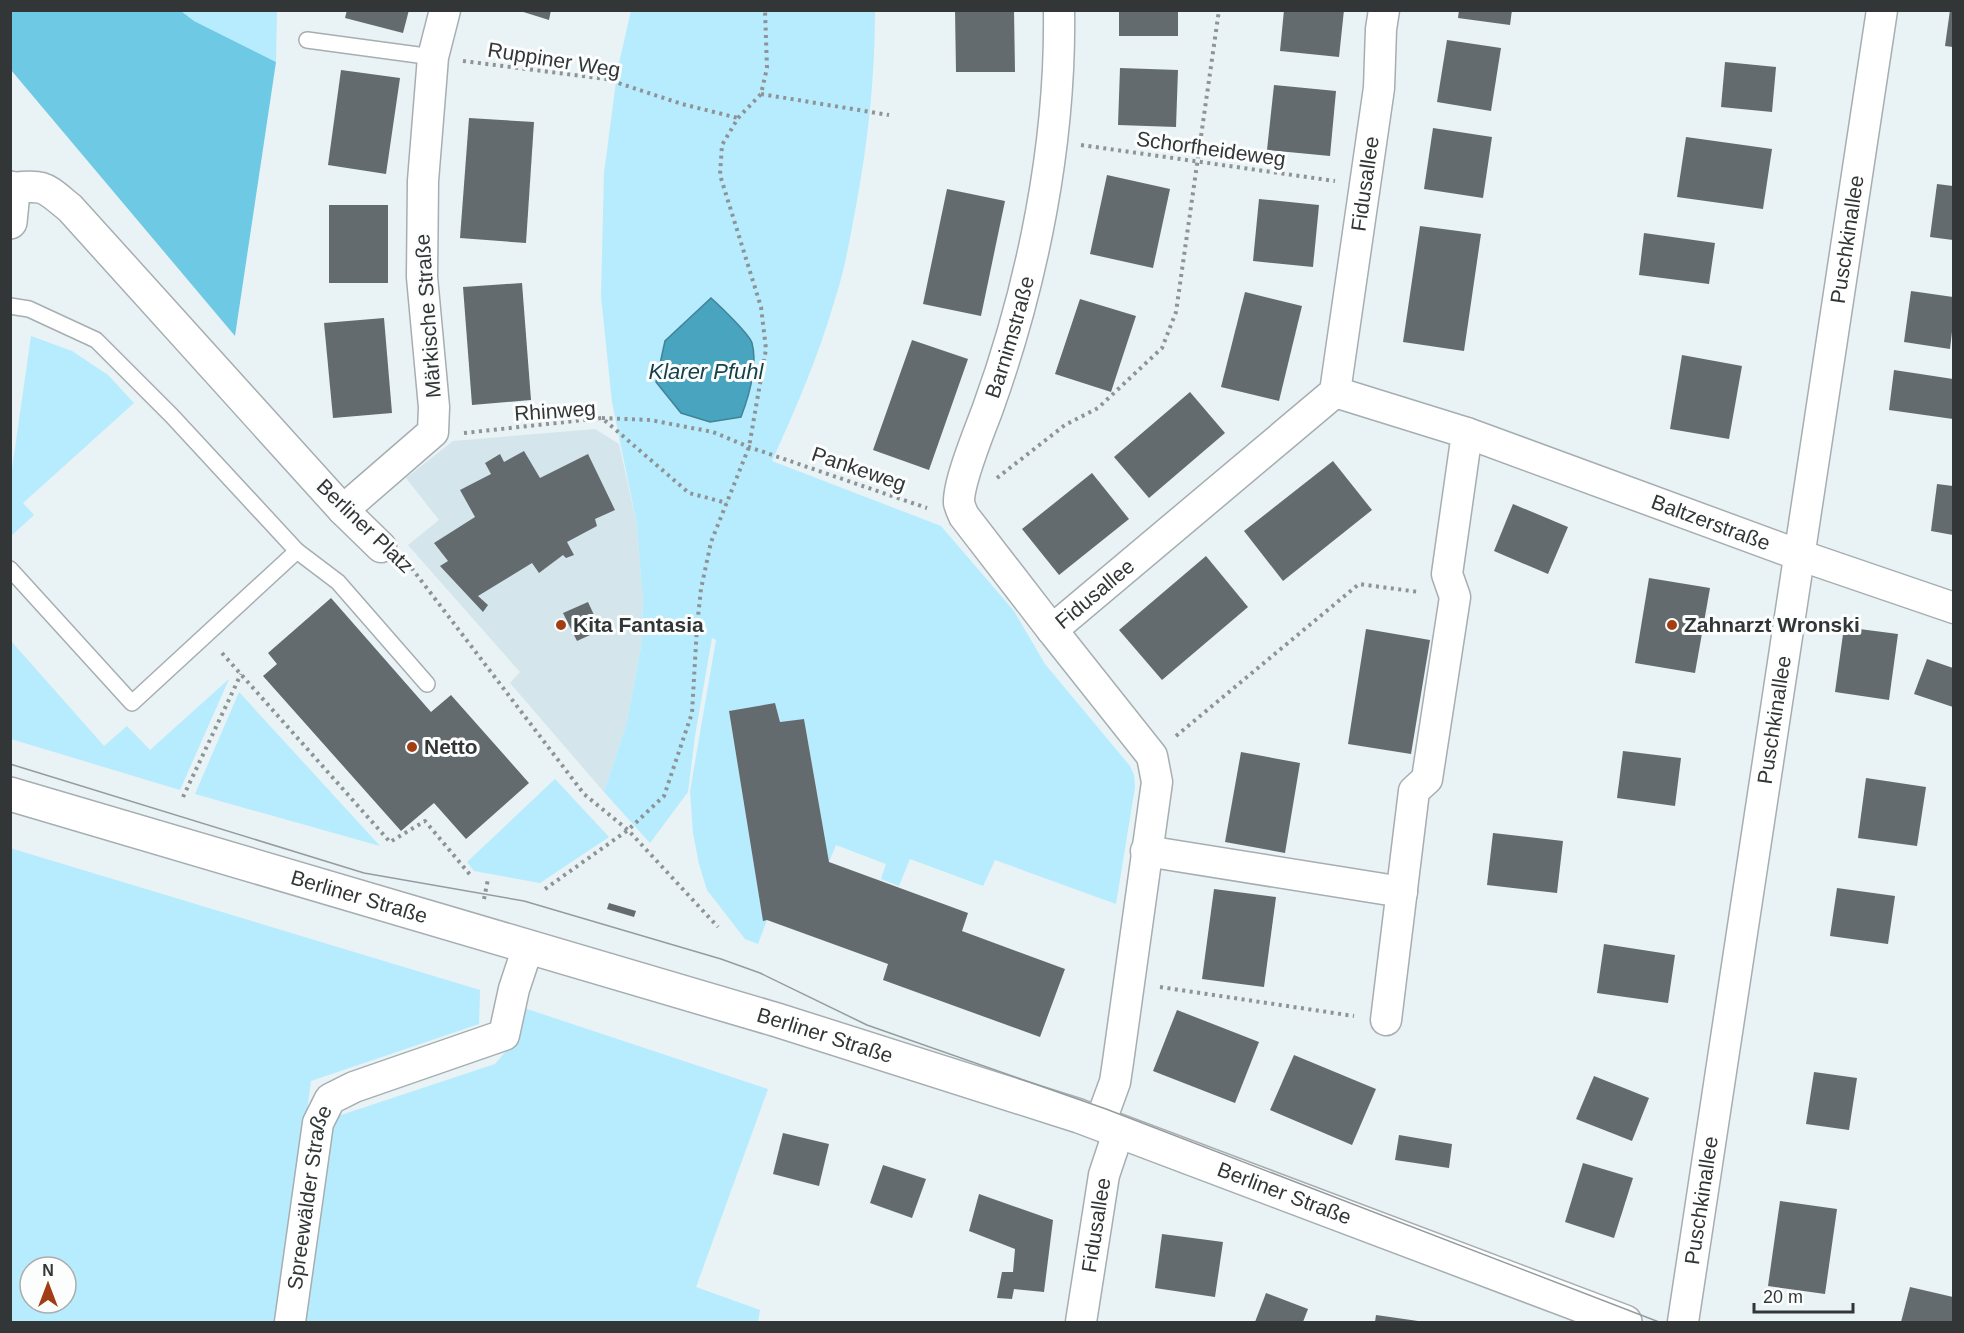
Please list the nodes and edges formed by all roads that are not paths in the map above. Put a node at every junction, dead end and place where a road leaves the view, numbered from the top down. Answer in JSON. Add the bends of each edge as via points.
{"nodes":[{"id":1,"x":445,"y":10,"type":"edge"},
{"id":2,"x":1059,"y":10,"type":"edge"},
{"id":3,"x":1384,"y":10,"type":"edge"},
{"id":4,"x":1882,"y":10,"type":"edge"},
{"id":5,"x":307,"y":40,"type":"dead end"},
{"id":6,"x":433,"y":57,"type":"junction"},
{"id":7,"x":11,"y":188,"type":"edge"},
{"id":8,"x":10,"y":222,"type":"edge"},
{"id":9,"x":10,"y":306,"type":"edge"},
{"id":10,"x":1335,"y":392,"type":"junction"},
{"id":11,"x":1467,"y":433,"type":"junction"},
{"id":12,"x":343,"y":510,"type":"junction"},
{"id":13,"x":381,"y":547,"type":"road end"},
{"id":14,"x":297,"y":551,"type":"junction"},
{"id":15,"x":1799,"y":555,"type":"junction"},
{"id":16,"x":10,"y":569,"type":"edge"},
{"id":17,"x":1953,"y":608,"type":"edge"},
{"id":18,"x":1052,"y":630,"type":"junction"},
{"id":19,"x":427,"y":684,"type":"dead end"},
{"id":20,"x":10,"y":795,"type":"edge"},
{"id":21,"x":1146,"y":851,"type":"junction"},
{"id":22,"x":1402,"y":892,"type":"junction"},
{"id":23,"x":528,"y":946,"type":"junction"},
{"id":24,"x":1386,"y":1020,"type":"road end"},
{"id":25,"x":1109,"y":1126,"type":"junction"},
{"id":26,"x":290,"y":1323,"type":"edge"},
{"id":27,"x":1081,"y":1323,"type":"edge"},
{"id":28,"x":1625,"y":1323,"type":"edge"},
{"id":29,"x":1683,"y":1323,"type":"edge"}],
"edges":[{"from":1,"to":6,"type":"street","name":"Märkische Straße"},
{"from":2,"to":18,"type":"street","name":"Barnimstraße","via":[[1052,141],[1032,251],[1004,364],[962,481],[959,504],[964,516]]},
{"from":3,"to":10,"type":"street","name":"Fidusallee","via":[[1379,88]]},
{"from":4,"to":15,"type":"street","name":"Puschkinallee"},
{"from":5,"to":6,"type":"lane"},
{"from":6,"to":12,"type":"street","name":"Märkische Straße","via":[[423,181],[422,277],[433,432]]},
{"from":7,"to":8,"type":"street"},
{"from":7,"to":12,"type":"street","name":"Berliner Platz","via":[[38,186],[70,208]]},
{"from":9,"to":14,"type":"lane","via":[[28,309],[96,340]]},
{"from":10,"to":11,"type":"street"},
{"from":10,"to":18,"type":"street","name":"Fidusallee"},
{"from":11,"to":15,"type":"street","name":"Baltzerstraße"},
{"from":11,"to":22,"type":"street","via":[[1447,574],[1455,597],[1427,779],[1414,791]]},
{"from":12,"to":13,"type":"street","name":"Berliner Platz"},
{"from":14,"to":16,"type":"lane","via":[[132,704]]},
{"from":14,"to":19,"type":"lane","via":[[338,582]]},
{"from":15,"to":17,"type":"street","name":"Baltzerstraße"},
{"from":15,"to":29,"type":"street","name":"Puschkinallee"},
{"from":18,"to":21,"type":"street","name":"Fidusallee","via":[[1152,756],[1157,782]]},
{"from":20,"to":23,"type":"street","name":"Berliner Straße"},
{"from":21,"to":22,"type":"street"},
{"from":21,"to":25,"type":"street","name":"Fidusallee"},
{"from":22,"to":24,"type":"street"},
{"from":23,"to":25,"type":"street","name":"Berliner Straße","via":[[810,1030]]},
{"from":23,"to":26,"type":"street","name":"Spreewälder Straße","via":[[504,1035],[330,1099],[318,1123]]},
{"from":25,"to":27,"type":"street","name":"Fidusallee"},
{"from":25,"to":28,"type":"street","name":"Berliner Straße"}]}
